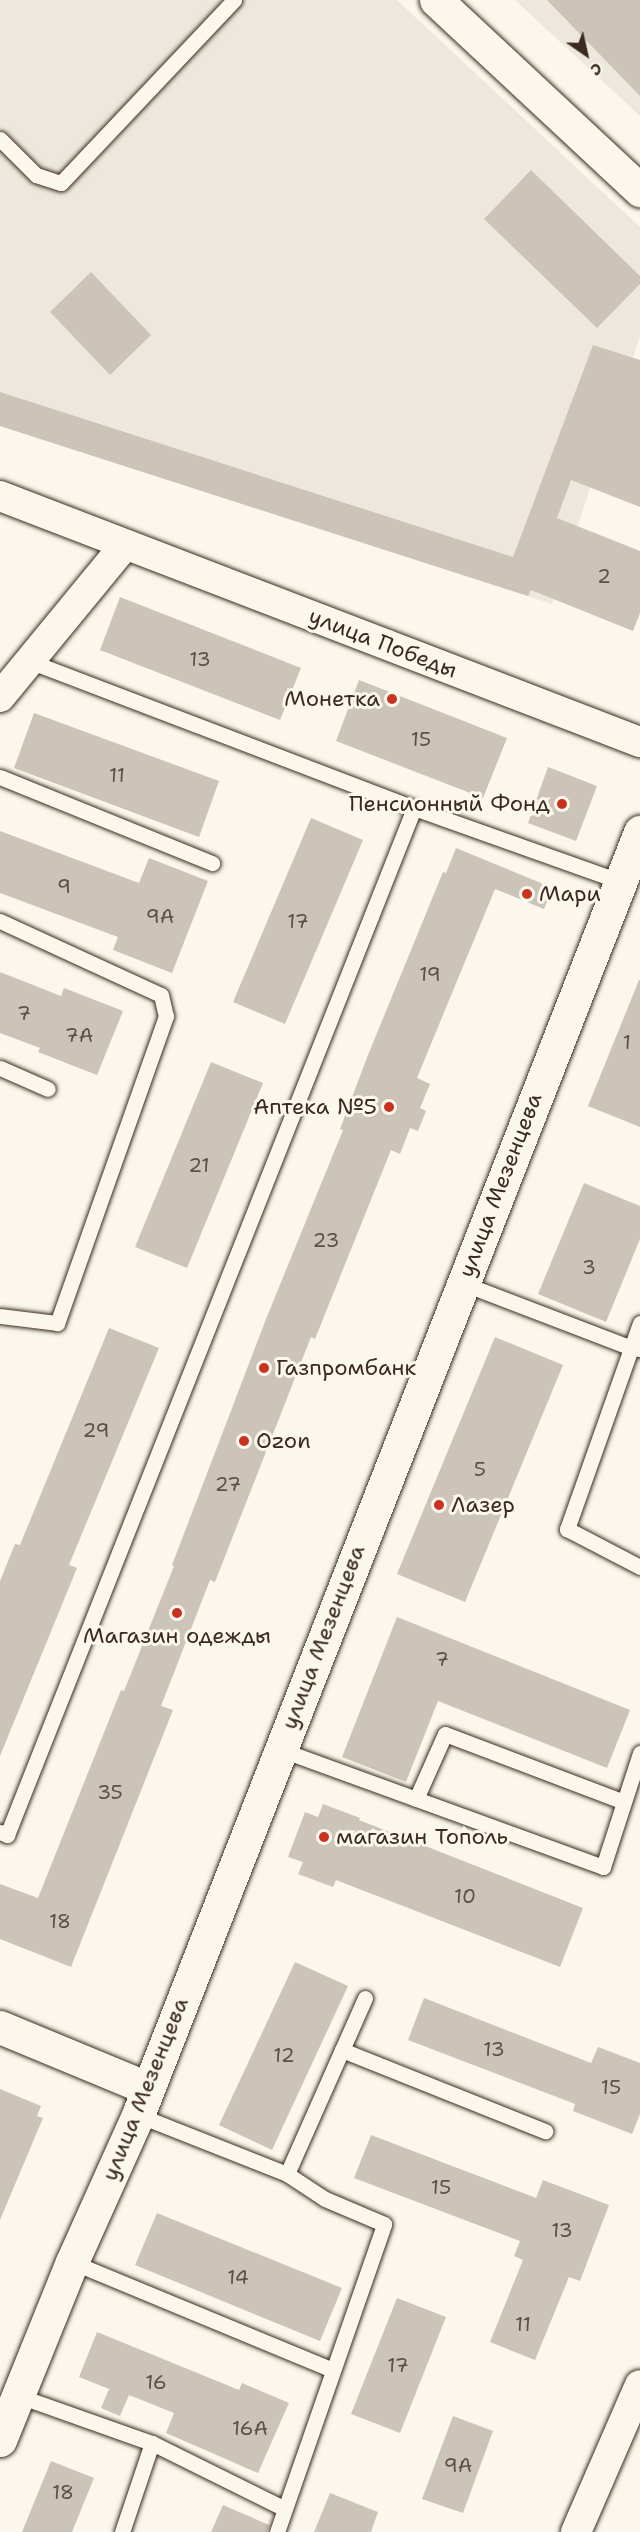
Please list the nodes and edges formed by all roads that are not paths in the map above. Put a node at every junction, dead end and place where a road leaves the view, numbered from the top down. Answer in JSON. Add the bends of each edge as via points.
{"nodes":[{"id":1,"x":234,"y":0,"type":"edge"},
{"id":2,"x":436,"y":0,"type":"edge"},
{"id":3,"x":0,"y":139,"type":"edge"},
{"id":4,"x":640,"y":190,"type":"edge"},
{"id":5,"x":0,"y":496,"type":"edge"},
{"id":6,"x":125,"y":545,"type":"junction"},
{"id":7,"x":29,"y":661,"type":"junction"},
{"id":8,"x":0,"y":697,"type":"edge"},
{"id":9,"x":640,"y":742,"type":"edge"},
{"id":10,"x":0,"y":777,"type":"edge"},
{"id":11,"x":414,"y":808,"type":"junction"},
{"id":12,"x":633,"y":857,"type":"edge"},
{"id":13,"x":212,"y":863,"type":"dead end"},
{"id":14,"x":0,"y":921,"type":"edge"},
{"id":15,"x":0,"y":1068,"type":"edge"},
{"id":16,"x":48,"y":1089,"type":"dead end"},
{"id":17,"x":462,"y":1283,"type":"junction"},
{"id":18,"x":0,"y":1316,"type":"edge"},
{"id":19,"x":640,"y":1323,"type":"edge"},
{"id":20,"x":636,"y":1349,"type":"edge"},
{"id":21,"x":640,"y":1567,"type":"edge"},
{"id":22,"x":279,"y":1749,"type":"junction"},
{"id":23,"x":640,"y":1753,"type":"edge"},
{"id":24,"x":416,"y":1799,"type":"junction"},
{"id":25,"x":624,"y":1803,"type":"junction"},
{"id":26,"x":0,"y":1832,"type":"edge"},
{"id":27,"x":365,"y":1998,"type":"dead end"},
{"id":28,"x":0,"y":2027,"type":"edge"},
{"id":29,"x":342,"y":2050,"type":"junction"},
{"id":30,"x":142,"y":2102,"type":"junction"},
{"id":31,"x":545,"y":2131,"type":"dead end"},
{"id":32,"x":287,"y":2174,"type":"junction"},
{"id":33,"x":72,"y":2262,"type":"junction"},
{"id":34,"x":333,"y":2370,"type":"junction"},
{"id":35,"x":640,"y":2385,"type":"edge"},
{"id":36,"x":19,"y":2396,"type":"junction"},
{"id":37,"x":0,"y":2440,"type":"edge"},
{"id":38,"x":152,"y":2443,"type":"junction"},
{"id":39,"x":285,"y":2509,"type":"junction"},
{"id":40,"x":581,"y":2530,"type":"edge"},
{"id":41,"x":122,"y":2532,"type":"edge"},
{"id":42,"x":277,"y":2532,"type":"edge"}],
"edges":[{"from":1,"to":3,"type":"lane","via":[[61,183],[36,175]]},
{"from":2,"to":4,"type":"main road"},
{"from":5,"to":6,"type":"street","name":"улица Победы"},
{"from":6,"to":7,"type":"street"},
{"from":6,"to":9,"type":"street","name":"улица Победы"},
{"from":7,"to":8,"type":"street"},
{"from":7,"to":11,"type":"lane"},
{"from":10,"to":13,"type":"lane"},
{"from":11,"to":12,"type":"lane"},
{"from":11,"to":26,"type":"lane","via":[[7,1835]]},
{"from":12,"to":17,"type":"main road","name":"улица Мезенцева"},
{"from":14,"to":18,"type":"lane","via":[[161,995],[166,1016],[57,1323]]},
{"from":15,"to":16,"type":"lane"},
{"from":17,"to":20,"type":"lane"},
{"from":17,"to":22,"type":"main road","name":"улица Мезенцева"},
{"from":19,"to":20,"type":"lane"},
{"from":20,"to":21,"type":"lane","via":[[567,1529]]},
{"from":22,"to":24,"type":"lane"},
{"from":22,"to":30,"type":"main road","name":"улица Мезенцева"},
{"from":23,"to":25,"type":"lane"},
{"from":24,"to":25,"type":"lane","via":[[445,1734]]},
{"from":24,"to":25,"type":"lane","via":[[603,1866]]},
{"from":27,"to":29,"type":"lane"},
{"from":28,"to":30,"type":"main road"},
{"from":29,"to":31,"type":"lane"},
{"from":29,"to":32,"type":"lane"},
{"from":30,"to":32,"type":"lane"},
{"from":30,"to":33,"type":"main road","name":"улица Мезенцева"},
{"from":32,"to":34,"type":"lane","via":[[325,2199],[384,2224]]},
{"from":33,"to":34,"type":"lane"},
{"from":33,"to":36,"type":"main road","name":"улица Мезенцева"},
{"from":34,"to":39,"type":"lane"},
{"from":35,"to":40,"type":"street"},
{"from":36,"to":37,"type":"main road","name":"улица Мезенцева"},
{"from":36,"to":38,"type":"lane"},
{"from":38,"to":39,"type":"lane"},
{"from":38,"to":41,"type":"lane"},
{"from":39,"to":42,"type":"lane"}]}
